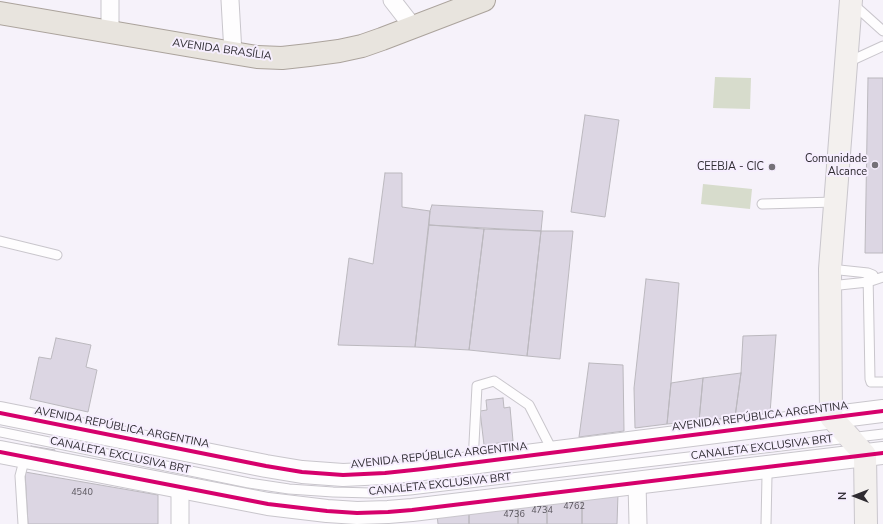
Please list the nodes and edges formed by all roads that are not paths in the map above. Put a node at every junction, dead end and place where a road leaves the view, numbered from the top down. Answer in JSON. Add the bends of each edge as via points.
{"nodes":[{"id":1,"x":110,"y":0,"type":"edge"},
{"id":2,"x":230,"y":0,"type":"edge"},
{"id":3,"x":392,"y":0,"type":"edge"},
{"id":4,"x":484,"y":0,"type":"edge"},
{"id":5,"x":850,"y":1,"type":"edge"},
{"id":6,"x":0,"y":13,"type":"edge"},
{"id":7,"x":413,"y":27,"type":"junction"},
{"id":8,"x":883,"y":31,"type":"edge"},
{"id":9,"x":110,"y":32,"type":"junction"},
{"id":10,"x":883,"y":46,"type":"edge"},
{"id":11,"x":233,"y":53,"type":"junction"},
{"id":12,"x":845,"y":64,"type":"junction"},
{"id":13,"x":835,"y":202,"type":"junction"},
{"id":14,"x":762,"y":204,"type":"dead end"},
{"id":15,"x":0,"y":241,"type":"edge"},
{"id":16,"x":57,"y":255,"type":"dead end"},
{"id":17,"x":830,"y":277,"type":"junction"},
{"id":18,"x":868,"y":277,"type":"junction"},
{"id":19,"x":882,"y":277,"type":"edge"},
{"id":20,"x":883,"y":382,"type":"edge"},
{"id":21,"x":883,"y":411,"type":"edge"},
{"id":22,"x":0,"y":413,"type":"edge"},
{"id":23,"x":831,"y":417,"type":"junction"},
{"id":24,"x":0,"y":432,"type":"edge"},
{"id":25,"x":883,"y":434,"type":"edge"},
{"id":26,"x":850,"y":438,"type":"junction"},
{"id":27,"x":0,"y":452,"type":"edge"},
{"id":28,"x":553,"y":452,"type":"junction"},
{"id":29,"x":874,"y":454,"type":"edge"},
{"id":30,"x":25,"y":457,"type":"junction"},
{"id":31,"x":473,"y":462,"type":"junction"},
{"id":32,"x":766,"y":468,"type":"junction"},
{"id":33,"x":637,"y":483,"type":"junction"},
{"id":34,"x":180,"y":487,"type":"junction"},
{"id":35,"x":412,"y":517,"type":"edge"},
{"id":36,"x":23,"y":524,"type":"edge"},
{"id":37,"x":180,"y":524,"type":"edge"},
{"id":38,"x":638,"y":524,"type":"edge"},
{"id":39,"x":766,"y":524,"type":"edge"},
{"id":40,"x":866,"y":524,"type":"edge"}],
"edges":[{"from":1,"to":9,"type":"street"},
{"from":2,"to":11,"type":"street"},
{"from":3,"to":7,"type":"street"},
{"from":4,"to":7,"type":"main road","name":"AVENIDA BRASÍLIA"},
{"from":5,"to":8,"type":"lane"},
{"from":5,"to":12,"type":"main road"},
{"from":6,"to":9,"type":"main road","name":"AVENIDA BRASÍLIA"},
{"from":7,"to":11,"type":"main road","name":"AVENIDA BRASÍLIA","via":[[382,40],[340,51],[282,58]]},
{"from":9,"to":11,"type":"main road","name":"AVENIDA BRASÍLIA"},
{"from":10,"to":12,"type":"lane"},
{"from":12,"to":13,"type":"main road"},
{"from":13,"to":14,"type":"lane"},
{"from":13,"to":17,"type":"main road"},
{"from":15,"to":16,"type":"lane"},
{"from":17,"to":18,"type":"lane"},
{"from":17,"to":18,"type":"lane"},
{"from":17,"to":23,"type":"main road"},
{"from":18,"to":19,"type":"lane"},
{"from":18,"to":20,"type":"lane","via":[[870,379],[871,382]]},
{"from":21,"to":23,"type":"street","name":"AVENIDA REPÚBLICA ARGENTINA"},
{"from":22,"to":31,"type":"street","name":"AVENIDA REPÚBLICA ARGENTINA","via":[[302,472],[343,475],[385,473]]},
{"from":23,"to":26,"type":"main road"},
{"from":23,"to":28,"type":"street","name":"AVENIDA REPÚBLICA ARGENTINA"},
{"from":24,"to":26,"type":"lane","name":"CANALETA EXCLUSIVA BRT","via":[[249,483],[289,489],[372,493]]},
{"from":25,"to":26,"type":"lane","name":"CANALETA EXCLUSIVA BRT"},
{"from":26,"to":29,"type":"main road"},
{"from":27,"to":30,"type":"street"},
{"from":28,"to":31,"type":"street","name":"AVENIDA REPÚBLICA ARGENTINA"},
{"from":28,"to":31,"type":"lane","via":[[529,405],[494,381],[477,386]]},
{"from":29,"to":32,"type":"street"},
{"from":29,"to":40,"type":"main road"},
{"from":30,"to":34,"type":"street"},
{"from":30,"to":36,"type":"lane","via":[[20,476]]},
{"from":32,"to":33,"type":"street"},
{"from":32,"to":39,"type":"lane"},
{"from":33,"to":35,"type":"street"},
{"from":33,"to":38,"type":"street"},
{"from":34,"to":35,"type":"street","via":[[268,504],[327,511],[388,512]]},
{"from":34,"to":37,"type":"street"}]}
